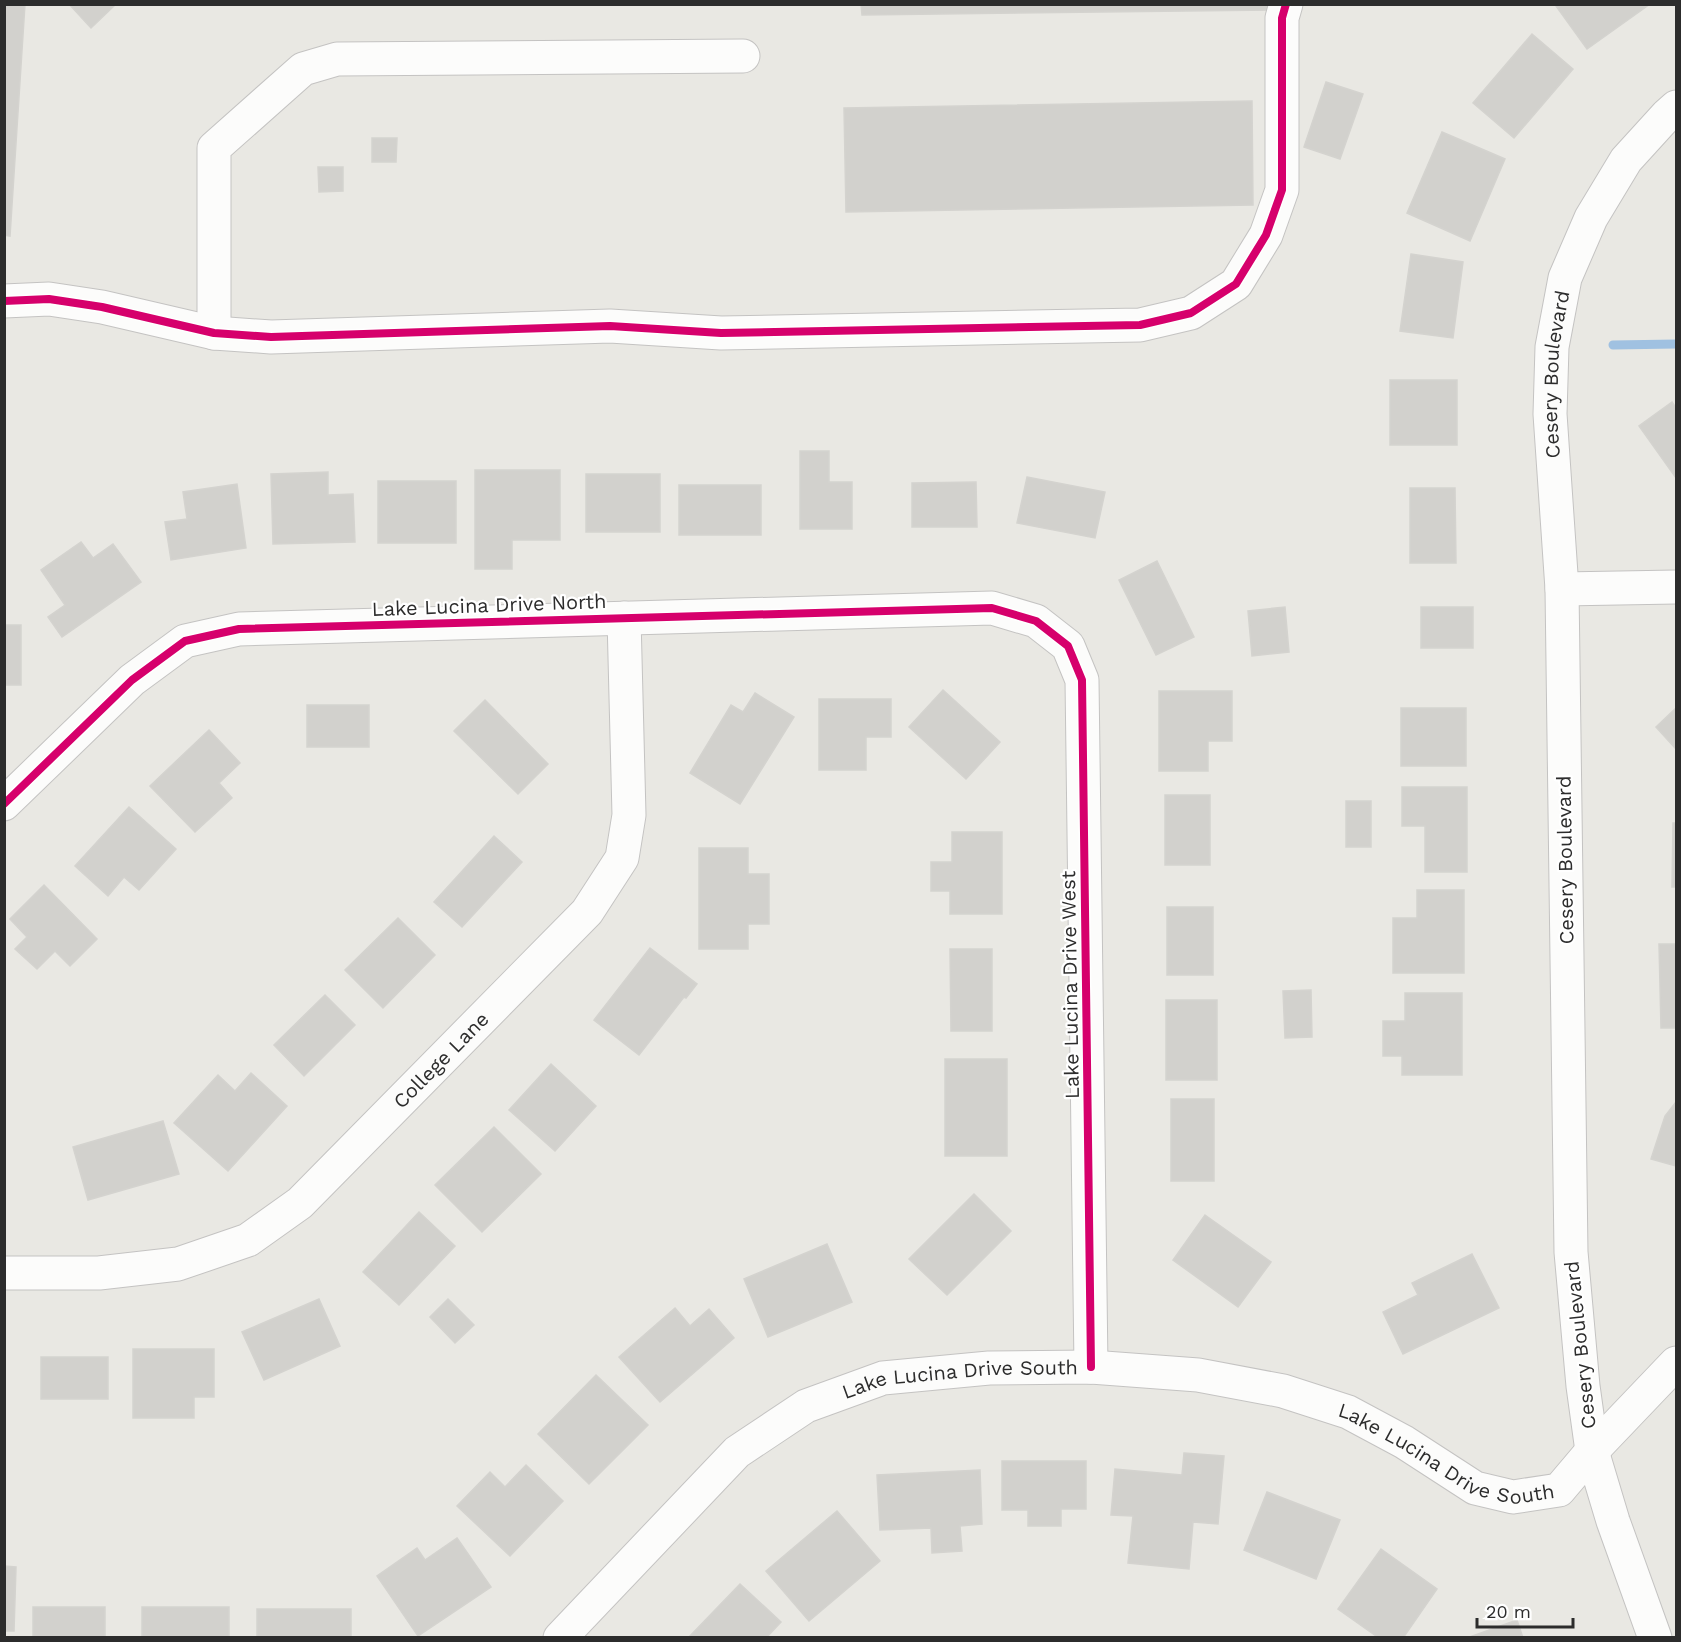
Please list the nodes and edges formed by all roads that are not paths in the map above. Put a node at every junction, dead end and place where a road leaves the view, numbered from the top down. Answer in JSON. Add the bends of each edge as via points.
{"nodes":[{"id":1,"x":1286,"y":4,"type":"edge"},
{"id":2,"x":743,"y":56,"type":"dead end"},
{"id":3,"x":1677,"y":107,"type":"edge"},
{"id":4,"x":4,"y":301,"type":"edge"},
{"id":5,"x":214,"y":333,"type":"junction"},
{"id":6,"x":1677,"y":587,"type":"edge"},
{"id":7,"x":1562,"y":589,"type":"junction"},
{"id":8,"x":624,"y":618,"type":"junction"},
{"id":9,"x":1036,"y":621,"type":"joint"},
{"id":10,"x":4,"y":804,"type":"edge"},
{"id":11,"x":4,"y":1273,"type":"edge"},
{"id":12,"x":1677,"y":1363,"type":"edge"},
{"id":13,"x":1091,"y":1367,"type":"junction"},
{"id":14,"x":1592,"y":1451,"type":"junction"},
{"id":15,"x":560,"y":1638,"type":"edge"},
{"id":16,"x":1656,"y":1638,"type":"edge"}],
"edges":[{"from":1,"to":5,"type":"street","via":[[1282,18],[1282,190],[1266,235],[1236,284],[1191,313],[1140,325],[721,333],[610,326],[271,337]]},
{"from":2,"to":5,"type":"street","via":[[337,59],[303,69],[214,148]]},
{"from":3,"to":7,"type":"street","name":"Cesery Boulevard","via":[[1626,160],[1590,218],[1565,278],[1552,347],[1550,414]]},
{"from":4,"to":5,"type":"street","via":[[49,298]]},
{"from":6,"to":7,"type":"street"},
{"from":7,"to":14,"type":"street","name":"Cesery Boulevard","via":[[1571,1252]]},
{"from":8,"to":9,"type":"street","name":"Lake Lucina Drive North","via":[[992,609]]},
{"from":8,"to":10,"type":"street","name":"Lake Lucina Drive North","via":[[239,629],[185,641],[132,680]]},
{"from":8,"to":11,"type":"street","name":"College Lane","via":[[629,815],[622,858],[587,912],[300,1203],[248,1240],[178,1264],[99,1272]]},
{"from":9,"to":13,"type":"street","name":"Lake Lucina Drive West","via":[[1068,646],[1082,680]]},
{"from":12,"to":14,"type":"street","name":"Lake Lucina Drive South"},
{"from":13,"to":14,"type":"street","name":"Lake Lucina Drive South","via":[[1198,1375],[1283,1390],[1347,1412],[1404,1442],[1475,1488],[1513,1497],[1559,1490]]},
{"from":13,"to":15,"type":"street","name":"Lake Lucina Drive South","via":[[989,1368],[883,1378],[806,1406],[736,1452]]},
{"from":14,"to":16,"type":"street","name":"Cesery Boulevard"}]}
